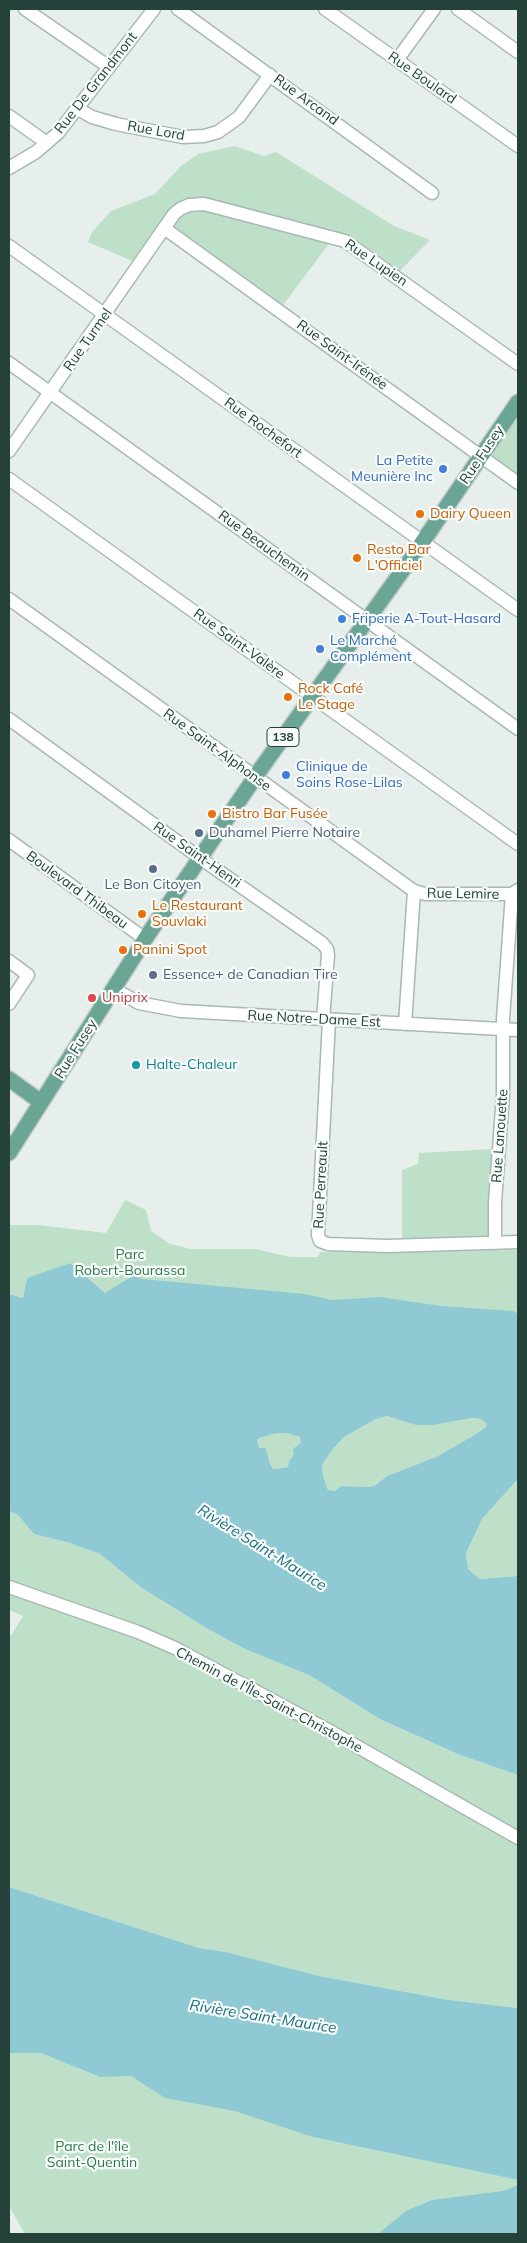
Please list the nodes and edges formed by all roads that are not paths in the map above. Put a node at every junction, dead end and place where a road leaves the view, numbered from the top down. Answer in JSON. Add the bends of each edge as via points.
{"nodes":[{"id":1,"x":25,"y":9,"type":"edge"},
{"id":2,"x":154,"y":9,"type":"edge"},
{"id":3,"x":178,"y":9,"type":"edge"},
{"id":4,"x":325,"y":9,"type":"edge"},
{"id":5,"x":434,"y":9,"type":"edge"},
{"id":6,"x":458,"y":9,"type":"edge"},
{"id":7,"x":518,"y":52,"type":"edge"},
{"id":8,"x":397,"y":60,"type":"junction"},
{"id":9,"x":109,"y":67,"type":"junction"},
{"id":10,"x":270,"y":75,"type":"junction"},
{"id":11,"x":78,"y":109,"type":"junction"},
{"id":12,"x":9,"y":116,"type":"edge"},
{"id":13,"x":47,"y":143,"type":"junction"},
{"id":14,"x":518,"y":146,"type":"edge"},
{"id":15,"x":9,"y":168,"type":"edge"},
{"id":16,"x":432,"y":193,"type":"dead end"},
{"id":17,"x":164,"y":228,"type":"junction"},
{"id":18,"x":9,"y":246,"type":"edge"},
{"id":19,"x":106,"y":314,"type":"junction"},
{"id":20,"x":9,"y":363,"type":"edge"},
{"id":21,"x":518,"y":364,"type":"edge"},
{"id":22,"x":51,"y":393,"type":"junction"},
{"id":23,"x":518,"y":402,"type":"edge"},
{"id":24,"x":9,"y":452,"type":"edge"},
{"id":25,"x":482,"y":456,"type":"junction"},
{"id":26,"x":9,"y":479,"type":"edge"},
{"id":27,"x":518,"y":483,"type":"edge"},
{"id":28,"x":422,"y":542,"type":"junction"},
{"id":29,"x":9,"y":600,"type":"edge"},
{"id":30,"x":518,"y":610,"type":"edge"},
{"id":31,"x":366,"y":620,"type":"junction"},
{"id":32,"x":311,"y":697,"type":"junction"},
{"id":33,"x":9,"y":719,"type":"edge"},
{"id":34,"x":518,"y":729,"type":"edge"},
{"id":35,"x":255,"y":777,"type":"junction"},
{"id":36,"x":9,"y":840,"type":"edge"},
{"id":37,"x":518,"y":844,"type":"edge"},
{"id":38,"x":200,"y":858,"type":"junction"},
{"id":39,"x":414,"y":891,"type":"junction"},
{"id":40,"x":515,"y":892,"type":"edge"},
{"id":41,"x":144,"y":939,"type":"junction"},
{"id":42,"x":9,"y":961,"type":"edge"},
{"id":43,"x":114,"y":988,"type":"junction"},
{"id":44,"x":9,"y":1004,"type":"edge"},
{"id":45,"x":326,"y":1020,"type":"junction"},
{"id":46,"x":405,"y":1024,"type":"junction"},
{"id":47,"x":503,"y":1030,"type":"junction"},
{"id":48,"x":518,"y":1030,"type":"edge"},
{"id":49,"x":9,"y":1079,"type":"edge"},
{"id":50,"x":41,"y":1102,"type":"junction"},
{"id":51,"x":9,"y":1153,"type":"edge"},
{"id":52,"x":518,"y":1242,"type":"edge"},
{"id":53,"x":495,"y":1243,"type":"junction"},
{"id":54,"x":9,"y":1586,"type":"edge"},
{"id":55,"x":518,"y":1838,"type":"edge"}],
"edges":[{"from":1,"to":9,"type":"street"},
{"from":2,"to":9,"type":"street","name":"Rue De Grandmont"},
{"from":3,"to":10,"type":"street","name":"Rue Arcand"},
{"from":4,"to":8,"type":"street","name":"Rue Boulard"},
{"from":5,"to":8,"type":"street"},
{"from":6,"to":7,"type":"street"},
{"from":8,"to":14,"type":"street","name":"Rue Boulard"},
{"from":9,"to":11,"type":"street","name":"Rue De Grandmont"},
{"from":10,"to":11,"type":"street","name":"Rue Lord","via":[[239,117],[218,132],[204,136],[183,137],[116,124]]},
{"from":10,"to":16,"type":"street","name":"Rue Arcand"},
{"from":11,"to":13,"type":"street","name":"Rue De Grandmont"},
{"from":12,"to":13,"type":"street"},
{"from":13,"to":15,"type":"street","name":"Rue De Grandmont"},
{"from":17,"to":19,"type":"street","name":"Rue Turmel"},
{"from":17,"to":21,"type":"street","name":"Rue Lupien","via":[[180,209],[197,204],[340,239]]},
{"from":17,"to":25,"type":"street","name":"Rue Saint-Irénée"},
{"from":18,"to":19,"type":"street","name":"Rue Rochefort"},
{"from":19,"to":22,"type":"street","name":"Rue Turmel"},
{"from":19,"to":28,"type":"street","name":"Rue Rochefort"},
{"from":20,"to":22,"type":"street","name":"Rue Beauchemin"},
{"from":22,"to":24,"type":"street","name":"Rue Turmel"},
{"from":22,"to":31,"type":"street","name":"Rue Beauchemin"},
{"from":23,"to":25,"type":"main road","name":"Rue Fusey","number":"138"},
{"from":25,"to":27,"type":"street","name":"Rue Saint-Irénée"},
{"from":25,"to":28,"type":"main road","name":"Rue Fusey","number":"138"},
{"from":26,"to":32,"type":"street","name":"Rue Saint-Valère"},
{"from":28,"to":30,"type":"street","name":"Rue Rochefort"},
{"from":28,"to":31,"type":"main road","name":"Rue Fusey","number":"138"},
{"from":29,"to":35,"type":"street","name":"Rue Saint-Alphonse"},
{"from":31,"to":32,"type":"main road","name":"Rue Fusey","number":"138"},
{"from":31,"to":34,"type":"street","name":"Rue Beauchemin"},
{"from":32,"to":35,"type":"main road","name":"Rue Fusey","number":"138"},
{"from":32,"to":37,"type":"street","name":"Rue Saint-Valère"},
{"from":33,"to":38,"type":"street","name":"Rue Saint-Henri"},
{"from":35,"to":38,"type":"main road","name":"Rue Fusey","number":"138"},
{"from":35,"to":39,"type":"street","name":"Rue Saint-Alphonse"},
{"from":36,"to":41,"type":"street","name":"Boulevard Thibeau"},
{"from":38,"to":41,"type":"main road","name":"Rue Fusey","number":"138"},
{"from":38,"to":45,"type":"street","name":"Rue Saint-Henri","via":[[326,947]]},
{"from":39,"to":40,"type":"street","name":"Rue Lemire","via":[[425,894]]},
{"from":39,"to":46,"type":"street"},
{"from":40,"to":47,"type":"street","name":"Rue Lanouette"},
{"from":41,"to":43,"type":"main road","name":"Rue Fusey","number":"138"},
{"from":42,"to":44,"type":"street","via":[[28,975]]},
{"from":43,"to":45,"type":"street","name":"Rue Notre-Dame Est","via":[[138,1003],[172,1010]]},
{"from":43,"to":50,"type":"main road","name":"Rue Fusey","number":"138"},
{"from":45,"to":46,"type":"street","name":"Rue Notre-Dame Est"},
{"from":45,"to":53,"type":"street","name":"Rue Perreault","via":[[320,1241],[387,1246]]},
{"from":46,"to":47,"type":"street","name":"Rue Notre-Dame Est"},
{"from":47,"to":48,"type":"street","name":"Rue Notre-Dame Est"},
{"from":47,"to":53,"type":"street","name":"Rue Lanouette"},
{"from":49,"to":50,"type":"main road"},
{"from":50,"to":51,"type":"main road","name":"Rue Fusey","number":"138"},
{"from":52,"to":53,"type":"street","name":"Rue Perreault"},
{"from":54,"to":55,"type":"street","name":"Chemin de l'Île-Saint-Christophe","via":[[175,1648],[330,1731]]}]}
